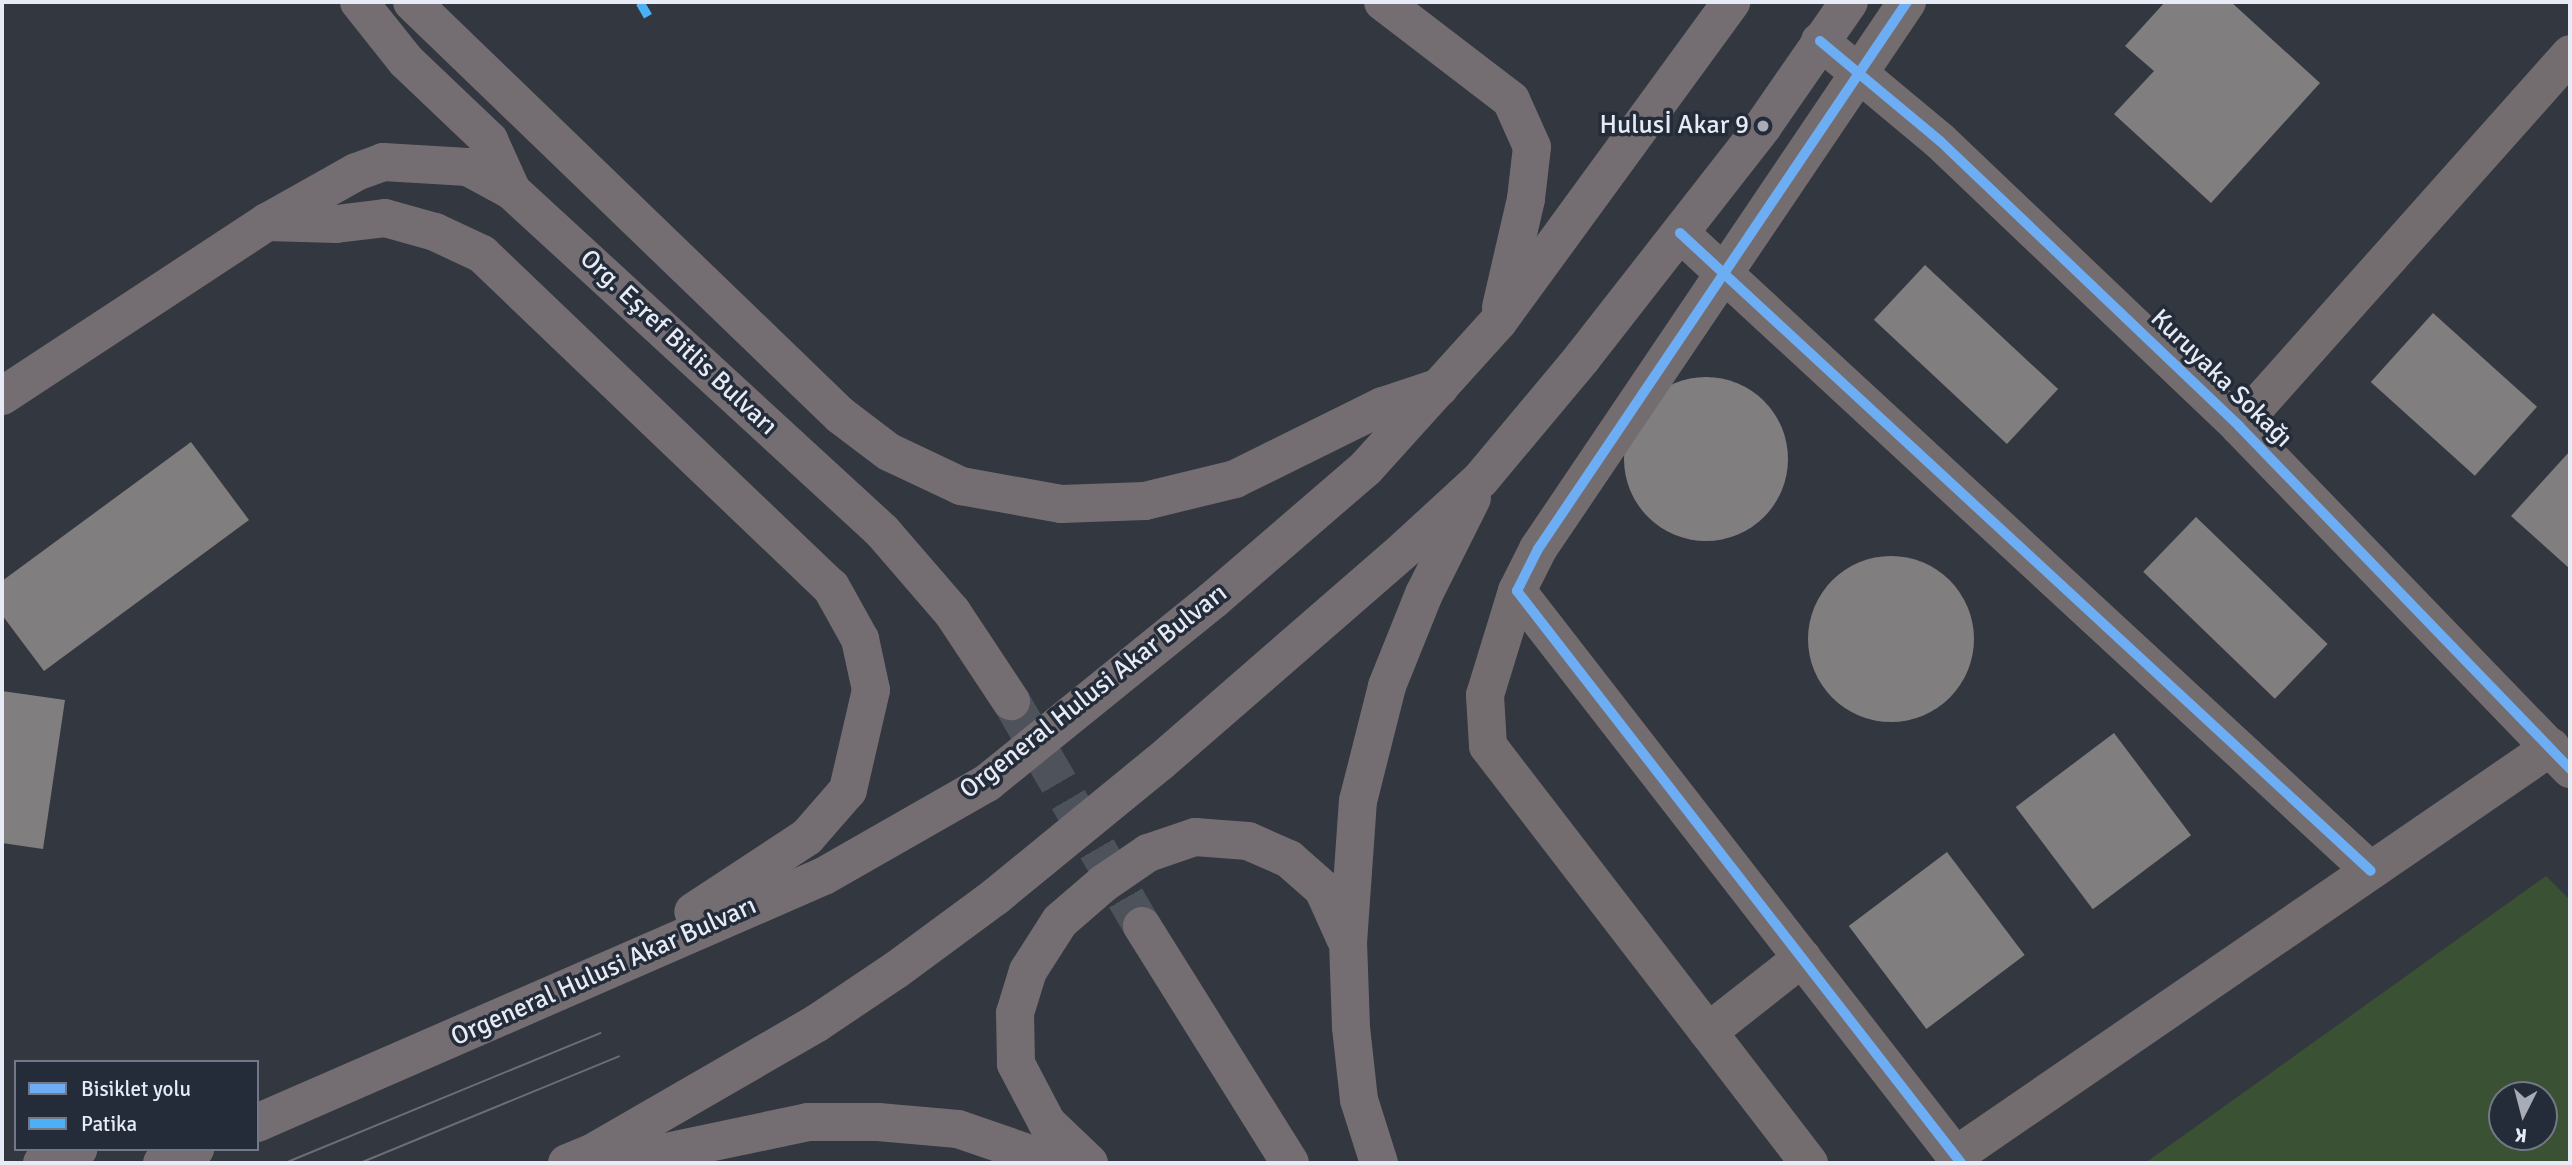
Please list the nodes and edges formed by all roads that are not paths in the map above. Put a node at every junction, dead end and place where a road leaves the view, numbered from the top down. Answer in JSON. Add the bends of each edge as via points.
{"nodes":[{"id":1,"x":359,"y":2,"type":"edge"},
{"id":2,"x":412,"y":2,"type":"edge"},
{"id":3,"x":1383,"y":2,"type":"edge"},
{"id":4,"x":1731,"y":2,"type":"edge"},
{"id":5,"x":1849,"y":2,"type":"edge"},
{"id":6,"x":1907,"y":2,"type":"edge"},
{"id":7,"x":1820,"y":41,"type":"junction"},
{"id":8,"x":2570,"y":54,"type":"edge"},
{"id":9,"x":1861,"y":74,"type":"junction"},
{"id":10,"x":512,"y":191,"type":"junction"},
{"id":11,"x":267,"y":222,"type":"junction"},
{"id":12,"x":1680,"y":233,"type":"junction"},
{"id":13,"x":1725,"y":274,"type":"junction"},
{"id":14,"x":1497,"y":322,"type":"junction"},
{"id":15,"x":1442,"y":386,"type":"junction"},
{"id":16,"x":2,"y":396,"type":"edge"},
{"id":17,"x":2239,"y":426,"type":"junction"},
{"id":18,"x":1481,"y":479,"type":"junction"},
{"id":19,"x":1517,"y":591,"type":"junction"},
{"id":20,"x":1011,"y":701,"type":"tunnel mouth"},
{"id":21,"x":2561,"y":758,"type":"edge"},
{"id":22,"x":2371,"y":871,"type":"junction"},
{"id":23,"x":1142,"y":926,"type":"tunnel mouth"},
{"id":24,"x":1348,"y":943,"type":"junction"},
{"id":25,"x":1802,"y":958,"type":"junction"},
{"id":26,"x":610,"y":967,"type":"junction"},
{"id":27,"x":1708,"y":1032,"type":"junction"},
{"id":28,"x":397,"y":1063,"type":"junction"},
{"id":29,"x":259,"y":1096,"type":"edge"},
{"id":30,"x":259,"y":1122,"type":"edge"},
{"id":31,"x":73,"y":1151,"type":"edge"},
{"id":32,"x":190,"y":1151,"type":"edge"},
{"id":33,"x":580,"y":1158,"type":"edge"},
{"id":34,"x":1958,"y":1159,"type":"edge"},
{"id":35,"x":42,"y":1163,"type":"edge"},
{"id":36,"x":162,"y":1163,"type":"edge"},
{"id":37,"x":1057,"y":1163,"type":"edge"},
{"id":38,"x":1089,"y":1163,"type":"edge"},
{"id":39,"x":1290,"y":1163,"type":"edge"},
{"id":40,"x":1379,"y":1163,"type":"edge"},
{"id":41,"x":1809,"y":1163,"type":"edge"}],
"edges":[{"from":1,"to":10,"type":"main road","via":[[406,61],[489,140]]},
{"from":2,"to":15,"type":"main road","via":[[840,415],[889,452],[961,486],[1061,504],[1144,501],[1235,479],[1383,406]]},
{"from":3,"to":14,"type":"main road","via":[[1511,100],[1532,147],[1526,199]]},
{"from":4,"to":14,"type":"main road","name":"Orgeneral Hulusi Akar Bulvarı"},
{"from":5,"to":7,"type":"main road"},
{"from":6,"to":9,"type":"street"},
{"from":7,"to":9,"type":"street","name":"Kuruyaka Sokağı"},
{"from":7,"to":12,"type":"main road"},
{"from":8,"to":17,"type":"street"},
{"from":9,"to":13,"type":"street"},
{"from":9,"to":17,"type":"street","name":"Kuruyaka Sokağı","via":[[1940,141]]},
{"from":10,"to":11,"type":"main road","name":"Org. Eşref Bitlis Bulvarı","via":[[468,167],[383,162],[337,181]]},
{"from":10,"to":20,"type":"main road","name":"Org. Eşref Bitlis Bulvarı","via":[[882,531],[952,612]]},
{"from":11,"to":16,"type":"main road","name":"Org. Eşref Bitlis Bulvarı"},
{"from":11,"to":26,"type":"main road","via":[[336,224],[385,218],[435,232],[482,254],[831,587],[860,639],[871,690],[848,790],[807,837]]},
{"from":12,"to":13,"type":"street"},
{"from":12,"to":18,"type":"main road"},
{"from":13,"to":19,"type":"street","via":[[1538,549]]},
{"from":13,"to":22,"type":"street"},
{"from":14,"to":15,"type":"main road","name":"Orgeneral Hulusi Akar Bulvarı"},
{"from":15,"to":26,"type":"main road","name":"Orgeneral Hulusi Akar Bulvarı","via":[[1366,468],[1273,550],[987,783],[824,876]]},
{"from":17,"to":21,"type":"street","name":"Kuruyaka Sokağı"},
{"from":18,"to":24,"type":"main road","via":[[1424,594],[1387,685],[1358,801]]},
{"from":18,"to":33,"type":"main road","via":[[1159,763],[995,897],[817,1023]]},
{"from":19,"to":25,"type":"street"},
{"from":19,"to":27,"type":"street","via":[[1485,695],[1488,746]]},
{"from":21,"to":22,"type":"street"},
{"from":22,"to":34,"type":"street"},
{"from":23,"to":39,"type":"main road"},
{"from":24,"to":38,"type":"main road","via":[[1323,889],[1289,859],[1248,841],[1195,837],[1148,853],[1104,883],[1060,921],[1028,971],[1016,1013],[1016,1064],[1047,1123]]},
{"from":24,"to":40,"type":"main road","via":[[1359,1100]]},
{"from":25,"to":27,"type":"street"},
{"from":25,"to":34,"type":"street"},
{"from":26,"to":28,"type":"main road","name":"Orgeneral Hulusi Akar Bulvarı"},
{"from":27,"to":41,"type":"street"},
{"from":28,"to":29,"type":"main road"},
{"from":28,"to":30,"type":"main road","name":"Orgeneral Hulusi Akar Bulvarı"},
{"from":31,"to":35,"type":"main road"},
{"from":32,"to":36,"type":"main road"},
{"from":33,"to":37,"type":"main road","via":[[662,1153],[808,1122],[878,1122],[958,1129]]}]}
